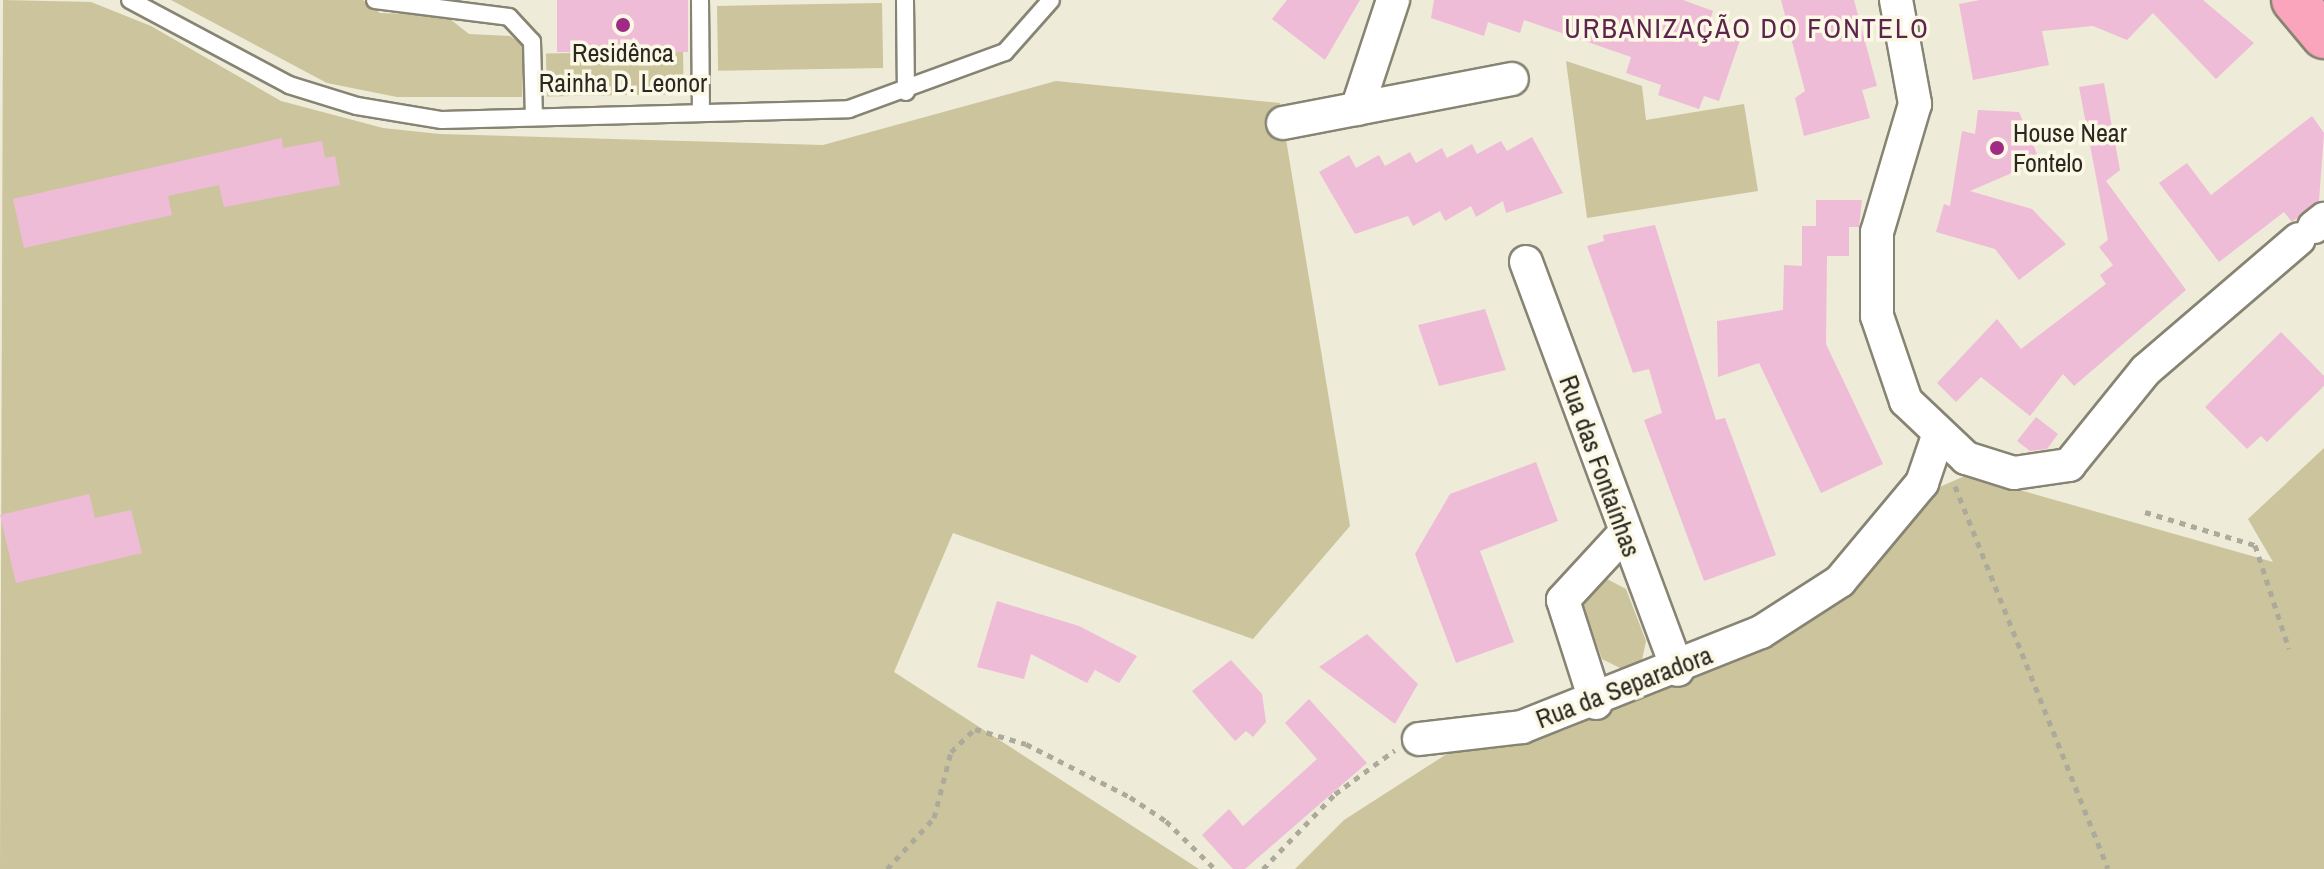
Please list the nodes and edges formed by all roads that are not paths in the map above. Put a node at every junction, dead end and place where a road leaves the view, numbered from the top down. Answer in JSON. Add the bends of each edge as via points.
{"nodes":[{"id":1,"x":130,"y":0,"type":"edge"},
{"id":2,"x":375,"y":0,"type":"edge"},
{"id":3,"x":700,"y":0,"type":"edge"},
{"id":4,"x":905,"y":0,"type":"edge"},
{"id":5,"x":1051,"y":0,"type":"edge"},
{"id":6,"x":1393,"y":0,"type":"edge"},
{"id":7,"x":1896,"y":0,"type":"edge"},
{"id":8,"x":2294,"y":0,"type":"edge"},
{"id":9,"x":2324,"y":36,"type":"edge"},
{"id":10,"x":1512,"y":79,"type":"dead end"},
{"id":11,"x":906,"y":92,"type":"junction"},
{"id":12,"x":1357,"y":109,"type":"junction"},
{"id":13,"x":701,"y":113,"type":"junction"},
{"id":14,"x":534,"y":117,"type":"junction"},
{"id":15,"x":1283,"y":123,"type":"dead end"},
{"id":16,"x":2312,"y":228,"type":"edge"},
{"id":17,"x":1526,"y":262,"type":"dead end"},
{"id":18,"x":1938,"y":436,"type":"junction"},
{"id":19,"x":1624,"y":534,"type":"junction"},
{"id":20,"x":1678,"y":670,"type":"junction"},
{"id":21,"x":1596,"y":703,"type":"junction"},
{"id":22,"x":1419,"y":739,"type":"road end"}],
"edges":[{"from":1,"to":14,"type":"lane","via":[[289,85],[357,106],[442,120]]},
{"from":2,"to":14,"type":"lane","via":[[509,17],[532,42]]},
{"from":3,"to":13,"type":"lane"},
{"from":4,"to":11,"type":"lane"},
{"from":5,"to":11,"type":"lane","via":[[1005,52]]},
{"from":6,"to":12,"type":"street"},
{"from":7,"to":18,"type":"street","via":[[1915,104],[1884,195],[1872,271],[1886,359],[1906,401]]},
{"from":8,"to":9,"type":"main road"},
{"from":10,"to":12,"type":"street"},
{"from":11,"to":13,"type":"lane","via":[[849,109]]},
{"from":12,"to":15,"type":"street"},
{"from":13,"to":14,"type":"lane"},
{"from":16,"to":18,"type":"street","via":[[2146,370],[2078,456],[2057,472],[1985,466]]},
{"from":17,"to":19,"type":"street","name":"Rua das Fontaínhas"},
{"from":18,"to":20,"type":"street","name":"Rua da Separadora","via":[[1922,483],[1840,581],[1761,632]]},
{"from":19,"to":20,"type":"street","name":"Rua das Fontaínhas"},
{"from":19,"to":21,"type":"street","via":[[1563,600]]},
{"from":20,"to":21,"type":"street","name":"Rua da Separadora"},
{"from":21,"to":22,"type":"street","name":"Rua da Separadora","via":[[1522,727]]}]}
